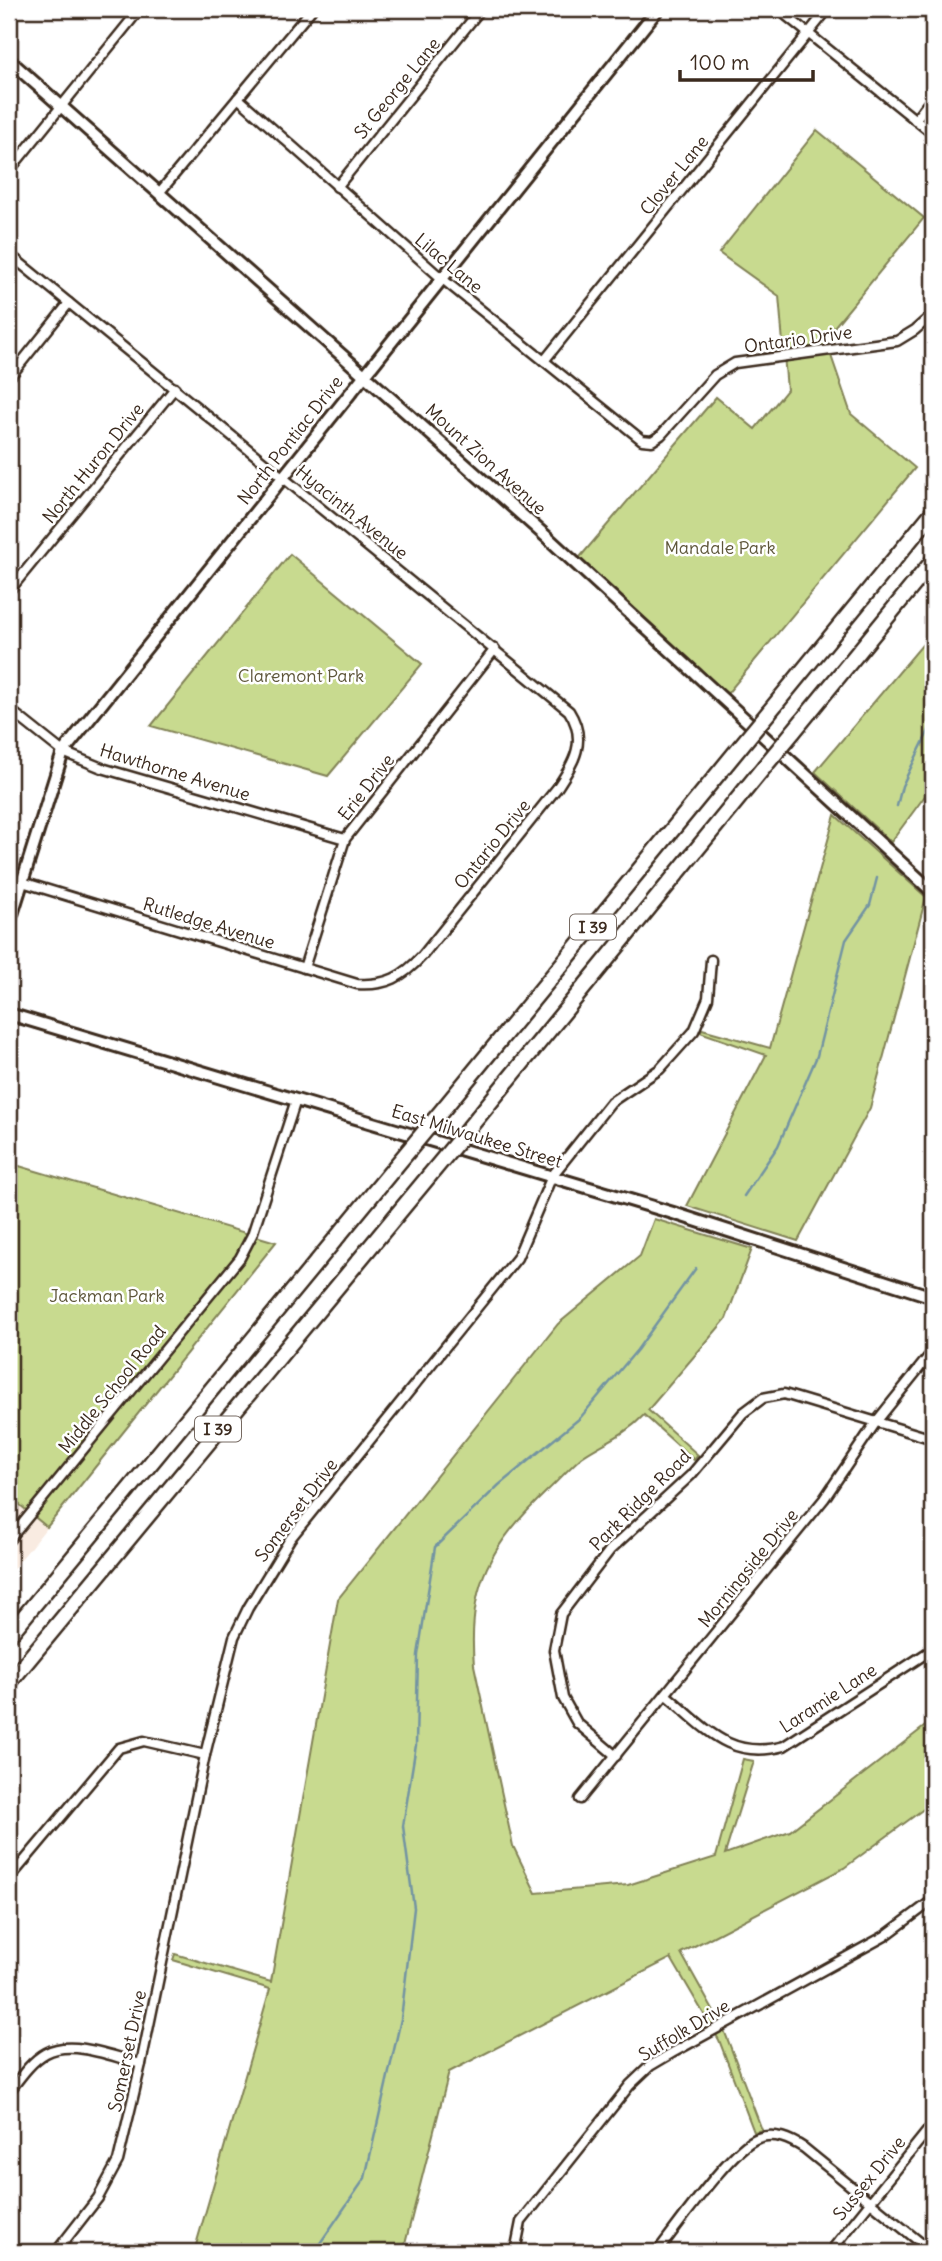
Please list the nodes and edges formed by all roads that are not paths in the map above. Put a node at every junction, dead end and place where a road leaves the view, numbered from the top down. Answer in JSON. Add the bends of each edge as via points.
{"nodes":[{"id":1,"x":140,"y":9,"type":"edge"},
{"id":2,"x":312,"y":9,"type":"edge"},
{"id":3,"x":481,"y":9,"type":"edge"},
{"id":4,"x":658,"y":9,"type":"edge"},
{"id":5,"x":778,"y":9,"type":"edge"},
{"id":6,"x":828,"y":9,"type":"edge"},
{"id":7,"x":808,"y":33,"type":"junction"},
{"id":8,"x":9,"y":60,"type":"edge"},
{"id":9,"x":933,"y":97,"type":"edge"},
{"id":10,"x":237,"y":98,"type":"junction"},
{"id":11,"x":61,"y":106,"type":"junction"},
{"id":12,"x":915,"y":120,"type":"junction"},
{"id":13,"x":933,"y":134,"type":"edge"},
{"id":14,"x":9,"y":172,"type":"edge"},
{"id":15,"x":337,"y":187,"type":"junction"},
{"id":16,"x":159,"y":193,"type":"junction"},
{"id":17,"x":9,"y":254,"type":"edge"},
{"id":18,"x":440,"y":277,"type":"junction"},
{"id":19,"x":69,"y":303,"type":"junction"},
{"id":20,"x":933,"y":314,"type":"edge"},
{"id":21,"x":544,"y":361,"type":"junction"},
{"id":22,"x":364,"y":375,"type":"junction"},
{"id":23,"x":9,"y":378,"type":"edge"},
{"id":24,"x":175,"y":388,"type":"junction"},
{"id":25,"x":647,"y":441,"type":"joint"},
{"id":26,"x":284,"y":477,"type":"junction"},
{"id":27,"x":933,"y":512,"type":"edge"},
{"id":28,"x":933,"y":561,"type":"edge"},
{"id":29,"x":9,"y":591,"type":"edge"},
{"id":30,"x":495,"y":649,"type":"junction"},
{"id":31,"x":9,"y":709,"type":"edge"},
{"id":32,"x":574,"y":719,"type":"joint"},
{"id":33,"x":63,"y":752,"type":"junction"},
{"id":34,"x":345,"y":839,"type":"junction"},
{"id":35,"x":9,"y":878,"type":"edge"},
{"id":36,"x":21,"y":882,"type":"junction"},
{"id":37,"x":933,"y":892,"type":"edge"},
{"id":38,"x":9,"y":924,"type":"edge"},
{"id":39,"x":711,"y":960,"type":"dead end"},
{"id":40,"x":304,"y":968,"type":"junction"},
{"id":41,"x":401,"y":976,"type":"joint"},
{"id":42,"x":9,"y":1014,"type":"edge"},
{"id":43,"x":296,"y":1100,"type":"junction"},
{"id":44,"x":552,"y":1177,"type":"junction"},
{"id":45,"x":933,"y":1297,"type":"edge"},
{"id":46,"x":933,"y":1351,"type":"edge"},
{"id":47,"x":876,"y":1422,"type":"junction"},
{"id":48,"x":933,"y":1439,"type":"edge"},
{"id":49,"x":9,"y":1540,"type":"edge"},
{"id":50,"x":9,"y":1635,"type":"edge"},
{"id":51,"x":933,"y":1648,"type":"edge"},
{"id":52,"x":9,"y":1683,"type":"edge"},
{"id":53,"x":666,"y":1695,"type":"junction"},
{"id":54,"x":205,"y":1755,"type":"junction"},
{"id":55,"x":616,"y":1755,"type":"junction"},
{"id":56,"x":580,"y":1799,"type":"dead end"},
{"id":57,"x":9,"y":1879,"type":"edge"},
{"id":58,"x":933,"y":1900,"type":"edge"},
{"id":59,"x":141,"y":2064,"type":"junction"},
{"id":60,"x":9,"y":2092,"type":"edge"},
{"id":61,"x":933,"y":2124,"type":"edge"},
{"id":62,"x":871,"y":2202,"type":"junction"},
{"id":63,"x":56,"y":2252,"type":"edge"},
{"id":64,"x":515,"y":2252,"type":"edge"},
{"id":65,"x":657,"y":2252,"type":"edge"},
{"id":66,"x":830,"y":2252,"type":"edge"},
{"id":67,"x":932,"y":2252,"type":"edge"}],
"edges":[{"from":1,"to":11,"type":"street"},
{"from":2,"to":10,"type":"street"},
{"from":3,"to":15,"type":"street","name":"St George Lane"},
{"from":4,"to":18,"type":"main road","name":"North Pontiac Drive"},
{"from":5,"to":7,"type":"street"},
{"from":6,"to":7,"type":"street","name":"Clover Lane"},
{"from":7,"to":12,"type":"street"},
{"from":7,"to":21,"type":"street","name":"Clover Lane"},
{"from":8,"to":11,"type":"main road","name":"Mount Zion Avenue"},
{"from":9,"to":12,"type":"street"},
{"from":10,"to":15,"type":"street","name":"Lilac Lane"},
{"from":10,"to":16,"type":"street"},
{"from":11,"to":14,"type":"street"},
{"from":11,"to":16,"type":"main road","name":"Mount Zion Avenue"},
{"from":12,"to":13,"type":"street"},
{"from":15,"to":18,"type":"street","name":"Lilac Lane"},
{"from":16,"to":22,"type":"main road","name":"Mount Zion Avenue"},
{"from":17,"to":19,"type":"street","name":"Hyacinth Avenue"},
{"from":18,"to":21,"type":"street","name":"Lilac Lane"},
{"from":18,"to":22,"type":"main road","name":"North Pontiac Drive"},
{"from":19,"to":23,"type":"street"},
{"from":19,"to":24,"type":"street","name":"Hyacinth Avenue"},
{"from":20,"to":25,"type":"street","name":"Ontario Drive","via":[[897,341],[734,363],[715,375],[661,435]]},
{"from":21,"to":25,"type":"street","name":"Lilac Lane"},
{"from":22,"to":26,"type":"main road","name":"North Pontiac Drive"},
{"from":22,"to":37,"type":"main road","name":"Mount Zion Avenue"},
{"from":24,"to":26,"type":"street","name":"Hyacinth Avenue"},
{"from":24,"to":29,"type":"street","name":"North Huron Drive"},
{"from":26,"to":30,"type":"street","name":"Hyacinth Avenue"},
{"from":26,"to":33,"type":"main road","name":"North Pontiac Drive"},
{"from":27,"to":50,"type":"highway","number":"I 39","bridge":true},
{"from":28,"to":52,"type":"highway","number":"I 39","bridge":true},
{"from":30,"to":32,"type":"street","name":"Hyacinth Avenue"},
{"from":30,"to":34,"type":"street","name":"Erie Drive"},
{"from":31,"to":33,"type":"street","name":"Hawthorne Avenue"},
{"from":32,"to":41,"type":"street","name":"Ontario Drive","via":[[580,743],[576,759],[557,788],[423,955]]},
{"from":33,"to":34,"type":"street","name":"Hawthorne Avenue","via":[[102,768]]},
{"from":33,"to":36,"type":"main road","name":"North Pontiac Drive"},
{"from":34,"to":40,"type":"street","name":"Erie Drive"},
{"from":35,"to":36,"type":"street","name":"Rutledge Avenue"},
{"from":36,"to":38,"type":"main road","name":"North Pontiac Drive"},
{"from":36,"to":40,"type":"street","name":"Rutledge Avenue"},
{"from":39,"to":44,"type":"street","name":"Somerset Drive","via":[[708,998],[694,1031],[660,1069],[611,1102]]},
{"from":40,"to":41,"type":"street","name":"Rutledge Avenue","via":[[357,984],[376,985]]},
{"from":42,"to":43,"type":"main road","name":"East Milwaukee Street"},
{"from":43,"to":44,"type":"main road","name":"East Milwaukee Street"},
{"from":43,"to":49,"type":"street","name":"Middle School Road","via":[[252,1235],[240,1258]]},
{"from":44,"to":45,"type":"main road","name":"East Milwaukee Street"},
{"from":44,"to":54,"type":"street","name":"Somerset Drive","via":[[517,1258],[290,1539],[266,1575],[234,1637]]},
{"from":46,"to":47,"type":"street","name":"Morningside Drive"},
{"from":47,"to":48,"type":"street"},
{"from":47,"to":53,"type":"street","name":"Morningside Drive","via":[[824,1499]]},
{"from":47,"to":55,"type":"street","name":"Park Ridge Road","via":[[784,1394],[763,1398],[743,1413],[691,1475],[610,1550],[566,1605],[556,1626],[556,1667],[567,1708],[583,1729]]},
{"from":51,"to":53,"type":"street","name":"Laramie Lane","via":[[785,1746],[764,1751],[747,1751],[725,1742]]},
{"from":53,"to":55,"type":"street","name":"Morningside Drive"},
{"from":54,"to":57,"type":"street","via":[[145,1741],[119,1748]]},
{"from":54,"to":59,"type":"street","name":"Somerset Drive"},
{"from":55,"to":56,"type":"street","name":"Morningside Drive"},
{"from":58,"to":64,"type":"street","name":"Suffolk Drive","via":[[885,1936],[650,2066],[522,2222]]},
{"from":59,"to":60,"type":"street","via":[[75,2048],[56,2049],[40,2056]]},
{"from":59,"to":63,"type":"street","name":"Somerset Drive","via":[[109,2181]]},
{"from":61,"to":62,"type":"street","name":"Sussex Drive"},
{"from":62,"to":65,"type":"street","via":[[793,2140],[771,2135],[744,2146]]},
{"from":62,"to":66,"type":"street","name":"Sussex Drive"},
{"from":62,"to":67,"type":"street"}]}
